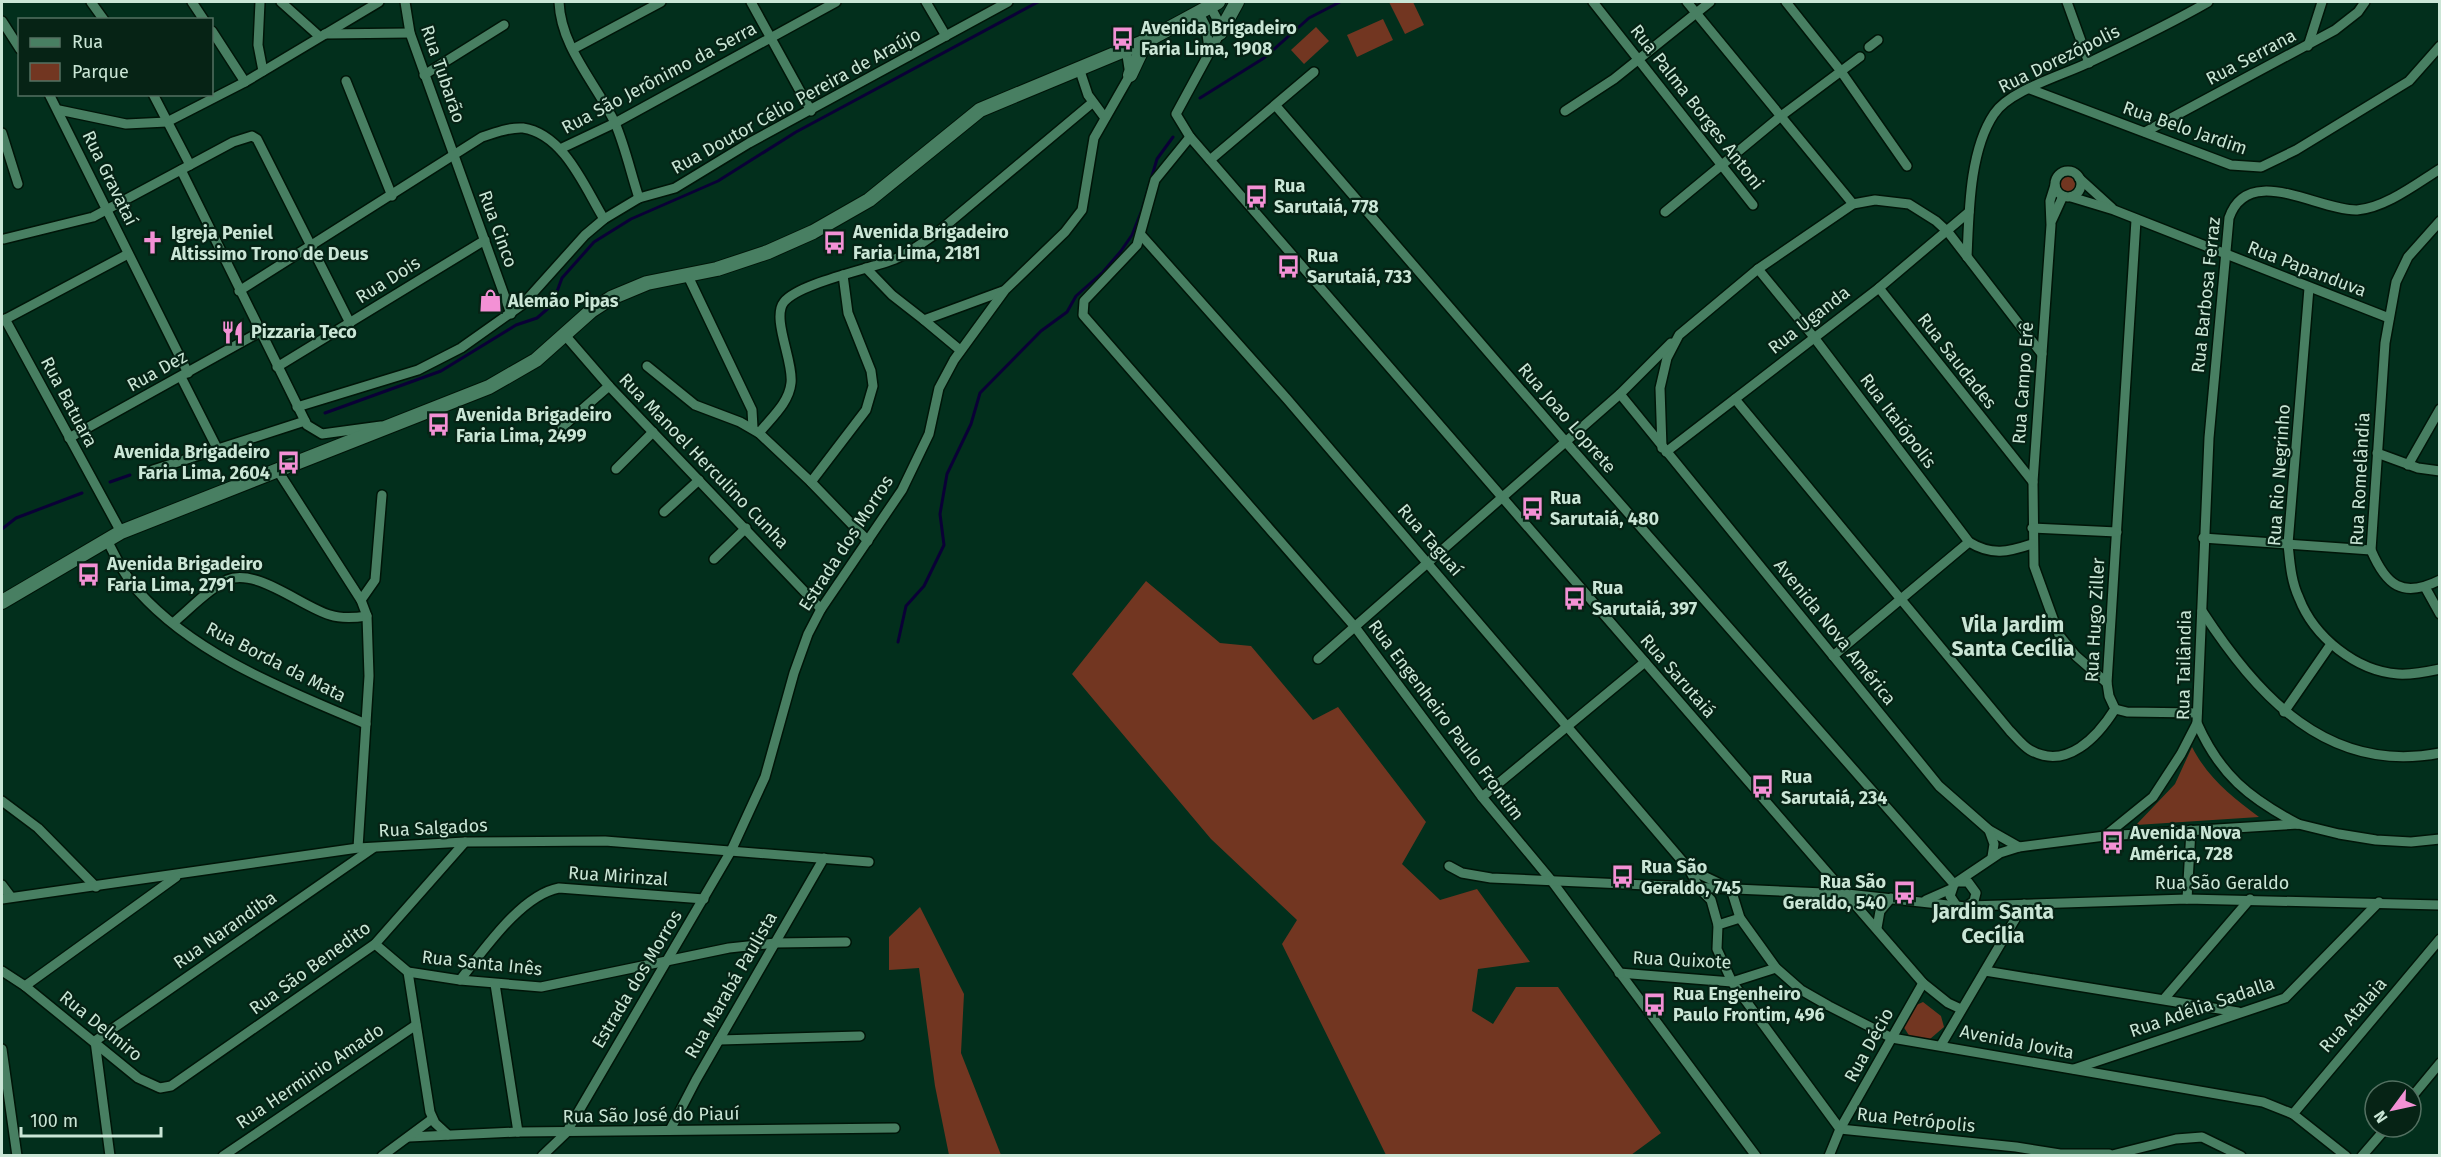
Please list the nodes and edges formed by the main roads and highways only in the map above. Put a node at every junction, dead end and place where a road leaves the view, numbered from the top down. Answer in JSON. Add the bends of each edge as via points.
{"nodes":[{"id":1,"x":1237,"y":2,"type":"edge"},
{"id":2,"x":1209,"y":7,"type":"edge"},
{"id":3,"x":1220,"y":33,"type":"road end"},
{"id":4,"x":1146,"y":41,"type":"junction"},
{"id":5,"x":1130,"y":75,"type":"road end"},
{"id":6,"x":2,"y":603,"type":"edge"}],
"edges":[{"from":1,"to":3,"type":"main road"},
{"from":2,"to":4,"type":"main road"},
{"from":4,"to":5,"type":"main road"},
{"from":4,"to":6,"type":"main road","via":[[980,110],[869,200],[813,232],[717,269],[647,283],[611,298],[536,360],[489,387],[121,532]]}]}
